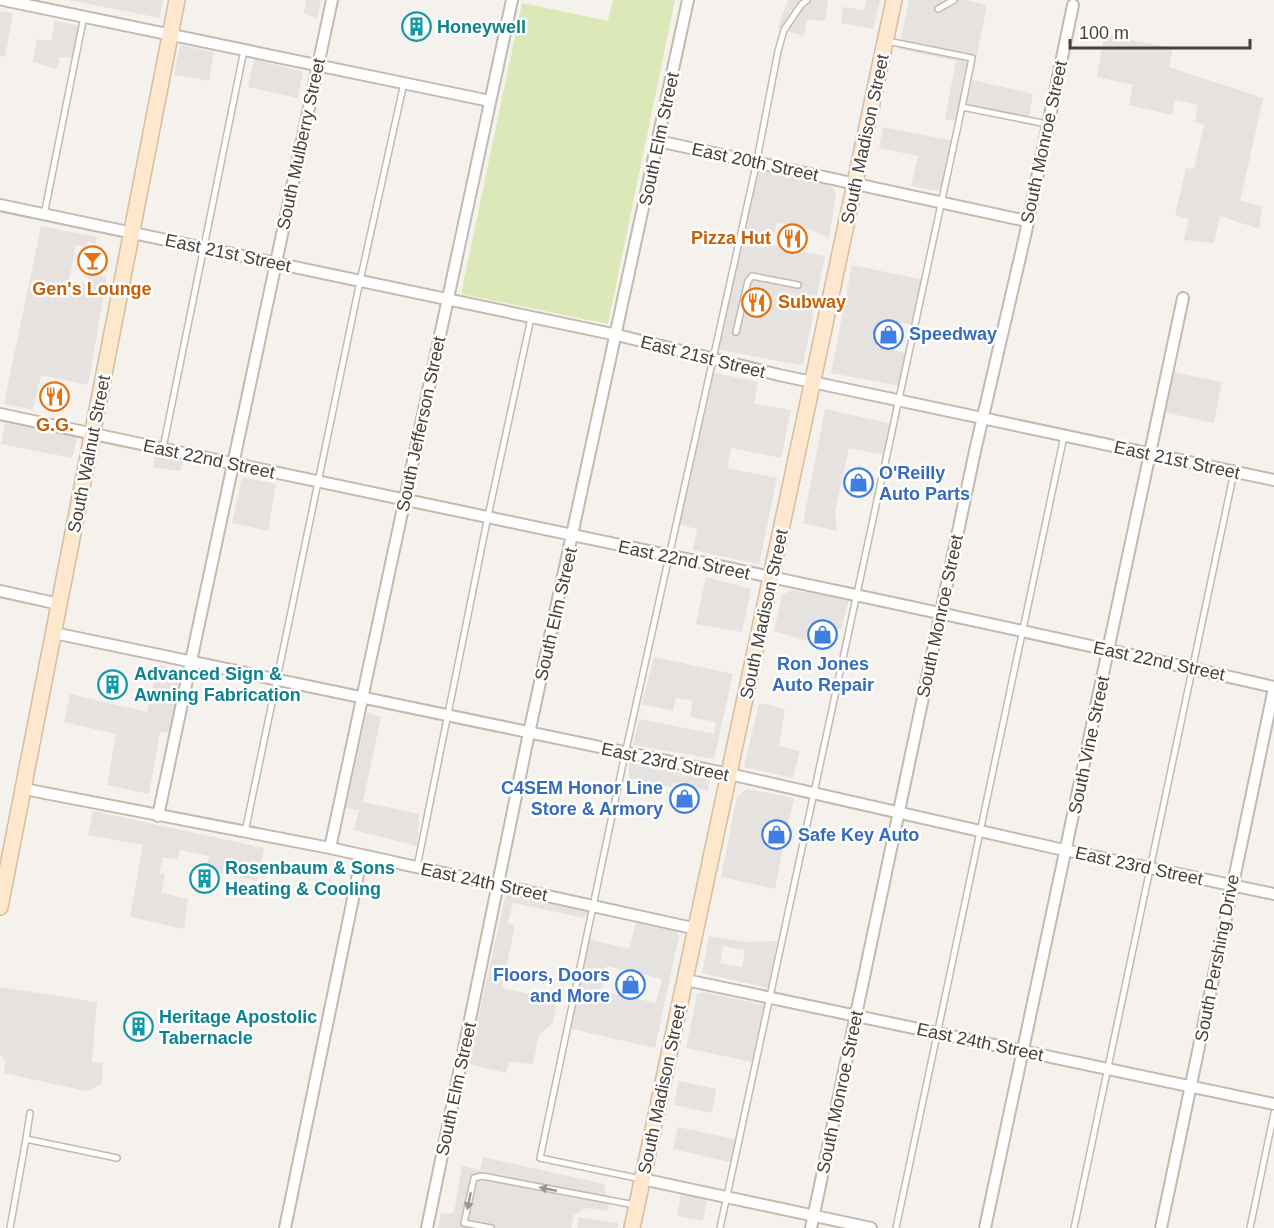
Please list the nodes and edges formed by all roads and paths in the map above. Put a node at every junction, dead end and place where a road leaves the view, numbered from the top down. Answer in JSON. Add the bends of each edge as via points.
{"nodes":[{"id":1,"x":3,"y":0,"type":"edge"},
{"id":2,"x":177,"y":0,"type":"edge"},
{"id":3,"x":332,"y":0,"type":"edge"},
{"id":4,"x":512,"y":0,"type":"edge"},
{"id":5,"x":688,"y":0,"type":"edge"},
{"id":6,"x":807,"y":0,"type":"edge"},
{"id":7,"x":894,"y":0,"type":"edge"},
{"id":8,"x":954,"y":0,"type":"edge"},
{"id":9,"x":1070,"y":3,"type":"edge"},
{"id":10,"x":938,"y":9,"type":"dead end"},
{"id":11,"x":84,"y":16,"type":"junction"},
{"id":12,"x":171,"y":33,"type":"junction"},
{"id":13,"x":885,"y":40,"type":"junction"},
{"id":14,"x":244,"y":50,"type":"junction"},
{"id":15,"x":318,"y":65,"type":"junction"},
{"id":16,"x":404,"y":83,"type":"junction"},
{"id":17,"x":490,"y":101,"type":"junction"},
{"id":18,"x":962,"y":107,"type":"junction"},
{"id":19,"x":1048,"y":124,"type":"junction"},
{"id":20,"x":658,"y":141,"type":"junction"},
{"id":21,"x":756,"y":163,"type":"junction"},
{"id":22,"x":855,"y":184,"type":"junction"},
{"id":23,"x":941,"y":202,"type":"junction"},
{"id":24,"x":0,"y":205,"type":"edge"},
{"id":25,"x":44,"y":214,"type":"junction"},
{"id":26,"x":1027,"y":220,"type":"junction"},
{"id":27,"x":132,"y":232,"type":"junction"},
{"id":28,"x":204,"y":247,"type":"junction"},
{"id":29,"x":275,"y":263,"type":"junction"},
{"id":30,"x":360,"y":281,"type":"junction"},
{"id":31,"x":798,"y":285,"type":"dead end"},
{"id":32,"x":1183,"y":298,"type":"dead end"},
{"id":33,"x":447,"y":301,"type":"junction"},
{"id":34,"x":531,"y":318,"type":"junction"},
{"id":35,"x":736,"y":332,"type":"dead end"},
{"id":36,"x":616,"y":335,"type":"junction"},
{"id":37,"x":714,"y":360,"type":"junction"},
{"id":38,"x":812,"y":382,"type":"junction"},
{"id":39,"x":897,"y":400,"type":"junction"},
{"id":40,"x":0,"y":414,"type":"edge"},
{"id":41,"x":982,"y":419,"type":"junction"},
{"id":42,"x":94,"y":434,"type":"junction"},
{"id":43,"x":1064,"y":436,"type":"junction"},
{"id":44,"x":163,"y":449,"type":"junction"},
{"id":45,"x":1150,"y":455,"type":"junction"},
{"id":46,"x":235,"y":463,"type":"junction"},
{"id":47,"x":1234,"y":472,"type":"junction"},
{"id":48,"x":1274,"y":480,"type":"edge"},
{"id":49,"x":318,"y":482,"type":"junction"},
{"id":50,"x":405,"y":498,"type":"junction"},
{"id":51,"x":488,"y":516,"type":"junction"},
{"id":52,"x":573,"y":536,"type":"junction"},
{"id":53,"x":670,"y":557,"type":"junction"},
{"id":54,"x":772,"y":578,"type":"junction"},
{"id":55,"x":0,"y":591,"type":"edge"},
{"id":56,"x":858,"y":594,"type":"junction"},
{"id":57,"x":59,"y":604,"type":"junction"},
{"id":58,"x":941,"y":613,"type":"junction"},
{"id":59,"x":1024,"y":630,"type":"junction"},
{"id":60,"x":54,"y":633,"type":"junction"},
{"id":61,"x":1109,"y":651,"type":"junction"},
{"id":62,"x":190,"y":663,"type":"junction"},
{"id":63,"x":1193,"y":669,"type":"junction"},
{"id":64,"x":276,"y":681,"type":"junction"},
{"id":65,"x":1274,"y":687,"type":"edge"},
{"id":66,"x":364,"y":699,"type":"junction"},
{"id":67,"x":447,"y":716,"type":"junction"},
{"id":68,"x":529,"y":732,"type":"junction"},
{"id":69,"x":625,"y":754,"type":"junction"},
{"id":70,"x":729,"y":774,"type":"junction"},
{"id":71,"x":24,"y":789,"type":"junction"},
{"id":72,"x":813,"y":795,"type":"junction"},
{"id":73,"x":898,"y":813,"type":"junction"},
{"id":74,"x":158,"y":816,"type":"junction"},
{"id":75,"x":980,"y":831,"type":"junction"},
{"id":76,"x":244,"y":832,"type":"junction"},
{"id":77,"x":330,"y":848,"type":"junction"},
{"id":78,"x":1066,"y":850,"type":"junction"},
{"id":79,"x":362,"y":855,"type":"junction"},
{"id":80,"x":417,"y":867,"type":"junction"},
{"id":81,"x":1151,"y":869,"type":"junction"},
{"id":82,"x":500,"y":885,"type":"junction"},
{"id":83,"x":1231,"y":885,"type":"junction"},
{"id":84,"x":1274,"y":894,"type":"edge"},
{"id":85,"x":595,"y":906,"type":"junction"},
{"id":86,"x":0,"y":907,"type":"edge"},
{"id":87,"x":697,"y":928,"type":"junction"},
{"id":88,"x":686,"y":980,"type":"junction"},
{"id":89,"x":771,"y":998,"type":"junction"},
{"id":90,"x":857,"y":1016,"type":"junction"},
{"id":91,"x":938,"y":1034,"type":"junction"},
{"id":92,"x":1023,"y":1051,"type":"junction"},
{"id":93,"x":1108,"y":1069,"type":"junction"},
{"id":94,"x":1191,"y":1086,"type":"junction"},
{"id":95,"x":1274,"y":1104,"type":"edge"},
{"id":96,"x":30,"y":1113,"type":"dead end"},
{"id":97,"x":1274,"y":1113,"type":"edge"},
{"id":98,"x":26,"y":1139,"type":"junction"},
{"id":99,"x":117,"y":1158,"type":"dead end"},
{"id":100,"x":642,"y":1179,"type":"junction"},
{"id":101,"x":727,"y":1197,"type":"junction"},
{"id":102,"x":637,"y":1206,"type":"junction"},
{"id":103,"x":814,"y":1216,"type":"junction"},
{"id":104,"x":10,"y":1228,"type":"edge"},
{"id":105,"x":285,"y":1228,"type":"edge"},
{"id":106,"x":427,"y":1228,"type":"edge"},
{"id":107,"x":491,"y":1228,"type":"edge"},
{"id":108,"x":632,"y":1228,"type":"edge"},
{"id":109,"x":720,"y":1228,"type":"edge"},
{"id":110,"x":811,"y":1228,"type":"edge"},
{"id":111,"x":871,"y":1228,"type":"edge"},
{"id":112,"x":896,"y":1228,"type":"edge"},
{"id":113,"x":985,"y":1228,"type":"edge"},
{"id":114,"x":1074,"y":1228,"type":"edge"},
{"id":115,"x":1161,"y":1228,"type":"edge"},
{"id":116,"x":1250,"y":1228,"type":"edge"}],
"edges":[{"from":1,"to":11,"type":"street"},
{"from":2,"to":12,"type":"main road","name":"South Walnut Street"},
{"from":3,"to":15,"type":"street","name":"South Mulberry Street"},
{"from":4,"to":17,"type":"street","name":"South Jefferson Street"},
{"from":5,"to":20,"type":"street","name":"South Elm Street"},
{"from":6,"to":21,"type":"lane","via":[[784,30]]},
{"from":7,"to":13,"type":"main road","name":"South Madison Street"},
{"from":8,"to":10,"type":"lane"},
{"from":9,"to":19,"type":"street","name":"South Monroe Street"},
{"from":11,"to":12,"type":"street"},
{"from":11,"to":25,"type":"lane"},
{"from":12,"to":14,"type":"street"},
{"from":12,"to":27,"type":"main road","name":"South Walnut Street"},
{"from":13,"to":18,"type":"lane","via":[[972,58]]},
{"from":13,"to":22,"type":"main road","name":"South Madison Street"},
{"from":14,"to":15,"type":"street"},
{"from":14,"to":28,"type":"lane"},
{"from":15,"to":16,"type":"street"},
{"from":15,"to":29,"type":"street","name":"South Mulberry Street"},
{"from":16,"to":17,"type":"street"},
{"from":16,"to":30,"type":"lane"},
{"from":17,"to":33,"type":"street","name":"South Jefferson Street"},
{"from":18,"to":19,"type":"lane"},
{"from":18,"to":23,"type":"lane"},
{"from":19,"to":26,"type":"street","name":"South Monroe Street"},
{"from":20,"to":21,"type":"street","name":"East 20th Street"},
{"from":20,"to":36,"type":"street","name":"South Elm Street"},
{"from":21,"to":22,"type":"street","name":"East 20th Street"},
{"from":21,"to":37,"type":"lane"},
{"from":22,"to":23,"type":"street","name":"East 20th Street"},
{"from":22,"to":38,"type":"main road","name":"South Madison Street"},
{"from":23,"to":26,"type":"street","name":"East 20th Street"},
{"from":23,"to":39,"type":"lane"},
{"from":24,"to":25,"type":"street","name":"East 21st Street"},
{"from":25,"to":27,"type":"street","name":"East 21st Street"},
{"from":26,"to":41,"type":"street","name":"South Monroe Street"},
{"from":27,"to":28,"type":"street","name":"East 21st Street"},
{"from":27,"to":42,"type":"main road","name":"South Walnut Street"},
{"from":28,"to":29,"type":"street","name":"East 21st Street"},
{"from":28,"to":44,"type":"lane"},
{"from":29,"to":30,"type":"street","name":"East 21st Street"},
{"from":29,"to":46,"type":"street","name":"South Mulberry Street"},
{"from":30,"to":33,"type":"street","name":"East 21st Street"},
{"from":30,"to":49,"type":"lane"},
{"from":31,"to":35,"type":"lane","via":[[752,276]]},
{"from":32,"to":45,"type":"street","name":"South Vine Street"},
{"from":33,"to":34,"type":"street","name":"East 21st Street"},
{"from":33,"to":50,"type":"street","name":"South Jefferson Street"},
{"from":34,"to":36,"type":"street","name":"East 21st Street"},
{"from":34,"to":51,"type":"lane"},
{"from":36,"to":37,"type":"street","name":"East 21st Street"},
{"from":36,"to":52,"type":"street","name":"South Elm Street"},
{"from":37,"to":38,"type":"street","name":"East 21st Street"},
{"from":37,"to":53,"type":"lane"},
{"from":38,"to":39,"type":"street","name":"East 21st Street"},
{"from":38,"to":54,"type":"main road","name":"South Madison Street"},
{"from":39,"to":41,"type":"street","name":"East 21st Street"},
{"from":39,"to":56,"type":"lane"},
{"from":40,"to":42,"type":"street","name":"East 22nd Street"},
{"from":41,"to":43,"type":"street","name":"East 21st Street"},
{"from":41,"to":58,"type":"street","name":"South Monroe Street"},
{"from":42,"to":44,"type":"street","name":"East 22nd Street"},
{"from":42,"to":57,"type":"main road","name":"South Walnut Street"},
{"from":43,"to":45,"type":"street","name":"East 21st Street"},
{"from":43,"to":59,"type":"lane"},
{"from":44,"to":46,"type":"street","name":"East 22nd Street"},
{"from":45,"to":47,"type":"street","name":"East 21st Street"},
{"from":45,"to":61,"type":"street","name":"South Vine Street"},
{"from":46,"to":49,"type":"street","name":"East 22nd Street"},
{"from":46,"to":62,"type":"street","name":"South Mulberry Street"},
{"from":47,"to":48,"type":"street","name":"East 21st Street"},
{"from":47,"to":63,"type":"lane"},
{"from":49,"to":50,"type":"street","name":"East 22nd Street"},
{"from":49,"to":64,"type":"lane"},
{"from":50,"to":51,"type":"street","name":"East 22nd Street"},
{"from":50,"to":66,"type":"street","name":"South Jefferson Street"},
{"from":51,"to":52,"type":"street","name":"East 22nd Street"},
{"from":51,"to":67,"type":"lane"},
{"from":52,"to":53,"type":"street","name":"East 22nd Street"},
{"from":52,"to":68,"type":"street","name":"South Elm Street"},
{"from":53,"to":54,"type":"street","name":"East 22nd Street"},
{"from":53,"to":69,"type":"lane"},
{"from":54,"to":56,"type":"street","name":"East 22nd Street"},
{"from":54,"to":70,"type":"main road","name":"South Madison Street"},
{"from":55,"to":57,"type":"street"},
{"from":56,"to":58,"type":"street","name":"East 22nd Street"},
{"from":56,"to":72,"type":"lane"},
{"from":57,"to":60,"type":"main road","name":"South Walnut Street"},
{"from":58,"to":59,"type":"street","name":"East 22nd Street"},
{"from":58,"to":73,"type":"street","name":"South Monroe Street"},
{"from":59,"to":61,"type":"street","name":"East 22nd Street"},
{"from":59,"to":75,"type":"lane"},
{"from":60,"to":62,"type":"street","name":"East 23rd Street"},
{"from":60,"to":71,"type":"main road","name":"South Walnut Street"},
{"from":61,"to":63,"type":"street","name":"East 22nd Street"},
{"from":61,"to":78,"type":"street","name":"South Vine Street"},
{"from":62,"to":64,"type":"street","name":"East 23rd Street"},
{"from":62,"to":74,"type":"street","name":"South Mulberry Street"},
{"from":63,"to":65,"type":"street","name":"East 22nd Street"},
{"from":63,"to":81,"type":"lane"},
{"from":64,"to":66,"type":"street","name":"East 23rd Street"},
{"from":64,"to":76,"type":"lane"},
{"from":65,"to":83,"type":"street","name":"South Pershing Drive"},
{"from":66,"to":67,"type":"street","name":"East 23rd Street"},
{"from":66,"to":77,"type":"street","name":"South Jefferson Street"},
{"from":67,"to":68,"type":"street","name":"East 23rd Street"},
{"from":67,"to":80,"type":"lane"},
{"from":68,"to":69,"type":"street","name":"East 23rd Street"},
{"from":68,"to":82,"type":"street","name":"South Elm Street"},
{"from":69,"to":70,"type":"street","name":"East 23rd Street"},
{"from":69,"to":85,"type":"lane"},
{"from":70,"to":72,"type":"street","name":"East 23rd Street"},
{"from":70,"to":87,"type":"main road","name":"South Madison Street"},
{"from":71,"to":74,"type":"street","name":"East 24th Street"},
{"from":71,"to":86,"type":"main road","name":"South Walnut Street"},
{"from":72,"to":73,"type":"street","name":"East 23rd Street"},
{"from":72,"to":89,"type":"lane"},
{"from":73,"to":75,"type":"street","name":"East 23rd Street"},
{"from":73,"to":90,"type":"street","name":"South Monroe Street"},
{"from":74,"to":76,"type":"street","name":"East 24th Street"},
{"from":75,"to":78,"type":"street","name":"East 23rd Street"},
{"from":75,"to":91,"type":"lane"},
{"from":76,"to":77,"type":"street","name":"East 24th Street"},
{"from":77,"to":79,"type":"street","name":"East 24th Street"},
{"from":78,"to":81,"type":"street","name":"East 23rd Street"},
{"from":78,"to":92,"type":"street","name":"South Vine Street"},
{"from":79,"to":80,"type":"street","name":"East 24th Street"},
{"from":79,"to":105,"type":"street"},
{"from":80,"to":82,"type":"street","name":"East 24th Street"},
{"from":81,"to":83,"type":"street","name":"East 23rd Street"},
{"from":81,"to":93,"type":"lane"},
{"from":82,"to":85,"type":"street","name":"East 24th Street"},
{"from":82,"to":106,"type":"street","name":"South Elm Street"},
{"from":83,"to":84,"type":"street","name":"East 23rd Street"},
{"from":83,"to":94,"type":"street","name":"South Pershing Drive"},
{"from":85,"to":87,"type":"street","name":"East 24th Street"},
{"from":85,"to":100,"type":"lane","via":[[540,1158]]},
{"from":87,"to":88,"type":"main road","name":"South Madison Street"},
{"from":88,"to":89,"type":"street","name":"East 24th Street"},
{"from":88,"to":100,"type":"main road","name":"South Madison Street"},
{"from":89,"to":90,"type":"street","name":"East 24th Street"},
{"from":89,"to":101,"type":"lane"},
{"from":90,"to":91,"type":"street","name":"East 24th Street"},
{"from":90,"to":103,"type":"street","name":"South Monroe Street"},
{"from":91,"to":92,"type":"street","name":"East 24th Street"},
{"from":91,"to":112,"type":"lane"},
{"from":92,"to":93,"type":"street","name":"East 24th Street"},
{"from":92,"to":113,"type":"street","name":"South Vine Street"},
{"from":93,"to":94,"type":"street","name":"East 24th Street"},
{"from":93,"to":114,"type":"lane"},
{"from":94,"to":95,"type":"street","name":"East 24th Street"},
{"from":94,"to":115,"type":"street","name":"South Pershing Drive"},
{"from":96,"to":98,"type":"lane"},
{"from":97,"to":116,"type":"lane"},
{"from":98,"to":99,"type":"lane"},
{"from":98,"to":104,"type":"lane"},
{"from":100,"to":101,"type":"street"},
{"from":100,"to":102,"type":"main road","name":"South Madison Street"},
{"from":101,"to":103,"type":"street"},
{"from":101,"to":109,"type":"lane"},
{"from":102,"to":107,"type":"lane","one_way":true,"via":[[482,1176],[474,1178],[464,1223]]},
{"from":102,"to":108,"type":"main road","name":"South Madison Street"},
{"from":103,"to":110,"type":"street","name":"South Monroe Street"},
{"from":103,"to":111,"type":"street"}]}
